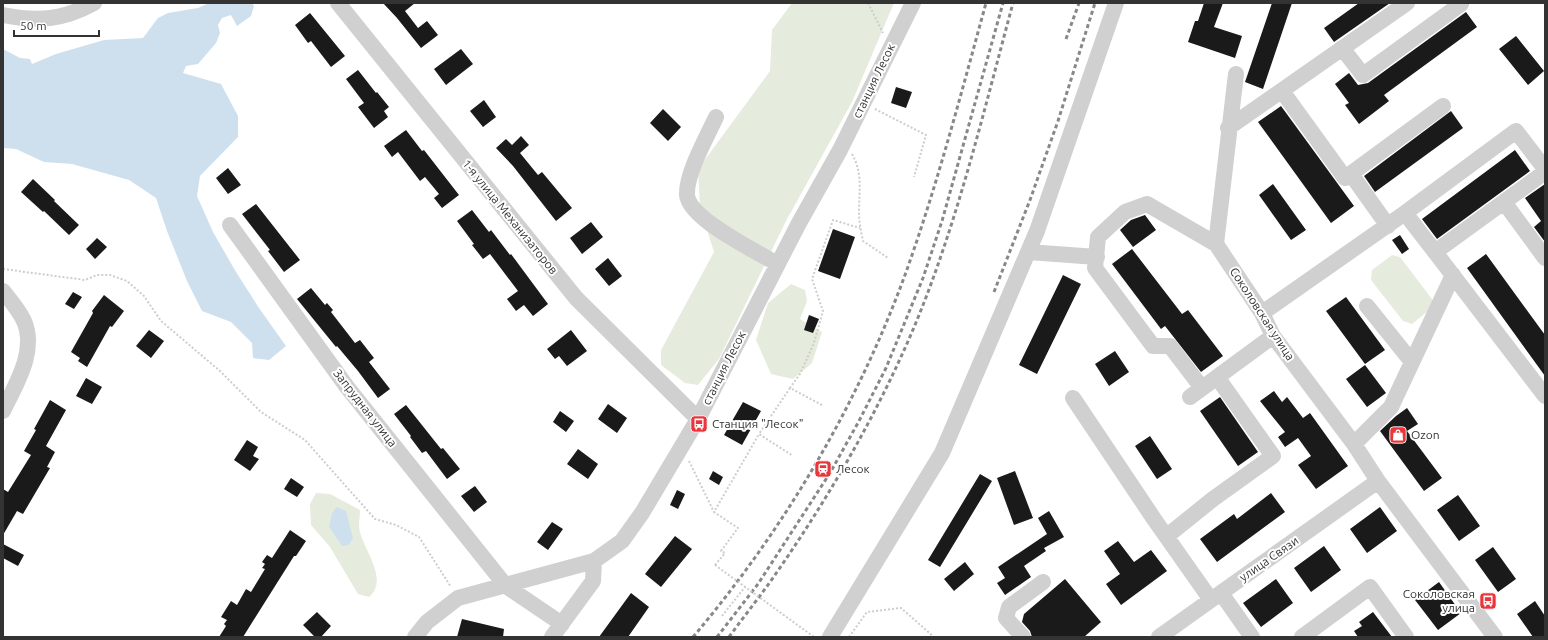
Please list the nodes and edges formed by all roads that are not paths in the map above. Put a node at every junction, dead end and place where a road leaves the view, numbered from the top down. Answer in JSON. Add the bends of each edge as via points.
{"nodes":[{"id":1,"x":94,"y":3,"type":"edge"},
{"id":2,"x":338,"y":3,"type":"edge"},
{"id":3,"x":913,"y":3,"type":"edge"},
{"id":4,"x":1116,"y":3,"type":"edge"},
{"id":5,"x":1407,"y":3,"type":"edge"},
{"id":6,"x":1460,"y":3,"type":"edge"},
{"id":7,"x":3,"y":15,"type":"edge"},
{"id":8,"x":1342,"y":48,"type":"junction"},
{"id":9,"x":1236,"y":74,"type":"dead end"},
{"id":10,"x":1282,"y":91,"type":"junction"},
{"id":11,"x":1443,"y":106,"type":"dead end"},
{"id":12,"x":716,"y":117,"type":"dead end"},
{"id":13,"x":1228,"y":128,"type":"junction"},
{"id":14,"x":1543,"y":163,"type":"edge"},
{"id":15,"x":1350,"y":174,"type":"junction"},
{"id":16,"x":1504,"y":202,"type":"junction"},
{"id":17,"x":1405,"y":213,"type":"junction"},
{"id":18,"x":230,"y":224,"type":"dead end"},
{"id":19,"x":1388,"y":226,"type":"junction"},
{"id":20,"x":1216,"y":244,"type":"junction"},
{"id":21,"x":1028,"y":252,"type":"junction"},
{"id":22,"x":1435,"y":252,"type":"junction"},
{"id":23,"x":1096,"y":257,"type":"junction"},
{"id":24,"x":1545,"y":258,"type":"edge"},
{"id":25,"x":778,"y":264,"type":"junction"},
{"id":26,"x":1452,"y":275,"type":"junction"},
{"id":27,"x":3,"y":290,"type":"edge"},
{"id":28,"x":1367,"y":306,"type":"dead end"},
{"id":29,"x":1262,"y":313,"type":"junction"},
{"id":30,"x":1273,"y":336,"type":"junction"},
{"id":31,"x":1412,"y":362,"type":"junction"},
{"id":32,"x":1218,"y":377,"type":"junction"},
{"id":33,"x":1545,"y":396,"type":"edge"},
{"id":34,"x":1073,"y":398,"type":"dead end"},
{"id":35,"x":3,"y":411,"type":"edge"},
{"id":36,"x":698,"y":419,"type":"junction"},
{"id":37,"x":1354,"y":444,"type":"junction"},
{"id":38,"x":1378,"y":481,"type":"junction"},
{"id":39,"x":1167,"y":536,"type":"junction"},
{"id":40,"x":594,"y":561,"type":"junction"},
{"id":41,"x":1043,"y":582,"type":"dead end"},
{"id":42,"x":506,"y":586,"type":"junction"},
{"id":43,"x":1216,"y":597,"type":"junction"},
{"id":44,"x":562,"y":624,"type":"junction"},
{"id":45,"x":415,"y":637,"type":"edge"},
{"id":46,"x":552,"y":637,"type":"edge"},
{"id":47,"x":830,"y":637,"type":"edge"},
{"id":48,"x":1023,"y":637,"type":"edge"},
{"id":49,"x":1159,"y":637,"type":"edge"},
{"id":50,"x":1252,"y":637,"type":"edge"},
{"id":51,"x":1302,"y":637,"type":"edge"},
{"id":52,"x":1406,"y":637,"type":"edge"},
{"id":53,"x":1495,"y":637,"type":"edge"}],
"edges":[{"from":1,"to":7,"type":"street","via":[[77,12],[49,19],[22,19]]},
{"from":2,"to":36,"type":"street","name":"1-я улица Механизаторов","via":[[576,298]]},
{"from":3,"to":25,"type":"street","name":"станция Лесок","via":[[845,140]]},
{"from":4,"to":21,"type":"street"},
{"from":5,"to":8,"type":"street"},
{"from":6,"to":8,"type":"street","via":[[1363,75]]},
{"from":8,"to":10,"type":"street"},
{"from":9,"to":13,"type":"street"},
{"from":10,"to":13,"type":"street"},
{"from":10,"to":15,"type":"street","via":[[1345,178]]},
{"from":11,"to":15,"type":"street"},
{"from":12,"to":25,"type":"street","via":[[689,178],[687,196],[692,207],[714,227]]},
{"from":13,"to":20,"type":"street"},
{"from":14,"to":16,"type":"street"},
{"from":14,"to":17,"type":"street","via":[[1516,131]]},
{"from":15,"to":19,"type":"street"},
{"from":16,"to":22,"type":"street"},
{"from":16,"to":24,"type":"street"},
{"from":17,"to":19,"type":"street"},
{"from":17,"to":22,"type":"street"},
{"from":18,"to":42,"type":"street","name":"Запрудная улица","via":[[347,386]]},
{"from":19,"to":29,"type":"street"},
{"from":20,"to":23,"type":"street","via":[[1147,204],[1125,212],[1098,237]]},
{"from":20,"to":29,"type":"street","name":"Соколовская улица"},
{"from":21,"to":23,"type":"street"},
{"from":21,"to":47,"type":"street","via":[[942,453]]},
{"from":22,"to":26,"type":"street"},
{"from":23,"to":32,"type":"street","via":[[1095,268],[1154,346],[1170,346],[1196,392]]},
{"from":25,"to":36,"type":"street","name":"станция Лесок"},
{"from":26,"to":31,"type":"street"},
{"from":26,"to":33,"type":"street"},
{"from":27,"to":35,"type":"street","via":[[24,320],[28,346],[25,363]]},
{"from":28,"to":31,"type":"street"},
{"from":29,"to":30,"type":"street","name":"Соколовская улица"},
{"from":30,"to":32,"type":"street"},
{"from":30,"to":37,"type":"street","name":"Соколовская улица"},
{"from":31,"to":37,"type":"street","via":[[1391,407]]},
{"from":32,"to":39,"type":"street","via":[[1273,456]]},
{"from":34,"to":39,"type":"street"},
{"from":36,"to":40,"type":"street","name":"станция Лесок","via":[[642,513],[622,541]]},
{"from":37,"to":38,"type":"street","name":"Соколовская улица"},
{"from":38,"to":43,"type":"street","name":"улица Связи"},
{"from":38,"to":53,"type":"street","name":"Соколовская улица"},
{"from":39,"to":43,"type":"street"},
{"from":40,"to":42,"type":"street","name":"станция Лесок"},
{"from":40,"to":44,"type":"street","via":[[593,581]]},
{"from":41,"to":48,"type":"street","via":[[1009,607],[1006,618]]},
{"from":42,"to":44,"type":"street","name":"Запрудная улица"},
{"from":42,"to":45,"type":"street","name":"станция Лесок","via":[[458,598],[427,622]]},
{"from":43,"to":49,"type":"street","name":"улица Связи"},
{"from":43,"to":50,"type":"street"},
{"from":44,"to":46,"type":"street"},
{"from":51,"to":52,"type":"street","via":[[1370,587]]}]}
